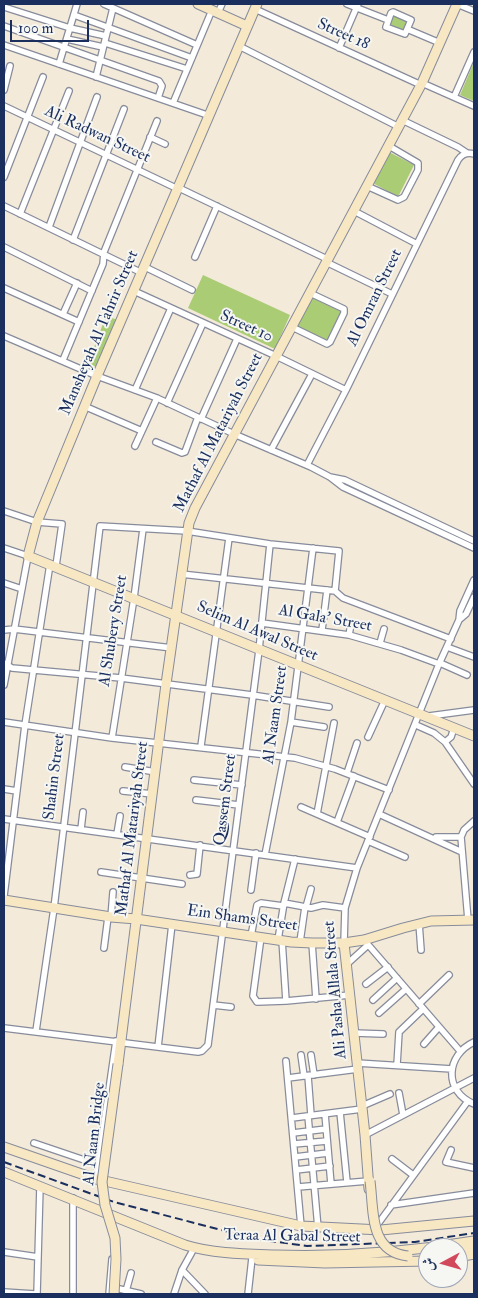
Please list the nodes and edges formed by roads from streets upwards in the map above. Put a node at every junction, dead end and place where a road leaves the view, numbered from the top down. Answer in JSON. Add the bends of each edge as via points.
{"nodes":[{"id":1,"x":77,"y":4,"type":"edge"},
{"id":2,"x":104,"y":4,"type":"edge"},
{"id":3,"x":198,"y":4,"type":"edge"},
{"id":4,"x":222,"y":4,"type":"edge"},
{"id":5,"x":347,"y":4,"type":"edge"},
{"id":6,"x":457,"y":4,"type":"edge"},
{"id":7,"x":357,"y":6,"type":"edge"},
{"id":8,"x":4,"y":7,"type":"edge"},
{"id":9,"x":256,"y":7,"type":"edge"},
{"id":10,"x":113,"y":8,"type":"junction"},
{"id":11,"x":474,"y":11,"type":"edge"},
{"id":12,"x":215,"y":12,"type":"junction"},
{"id":13,"x":74,"y":15,"type":"junction"},
{"id":14,"x":388,"y":20,"type":"junction"},
{"id":15,"x":4,"y":26,"type":"edge"},
{"id":16,"x":247,"y":26,"type":"junction"},
{"id":17,"x":70,"y":28,"type":"junction"},
{"id":18,"x":108,"y":28,"type":"junction"},
{"id":19,"x":408,"y":28,"type":"junction"},
{"id":20,"x":67,"y":39,"type":"junction"},
{"id":21,"x":105,"y":42,"type":"junction"},
{"id":22,"x":440,"y":43,"type":"junction"},
{"id":23,"x":4,"y":45,"type":"edge"},
{"id":24,"x":197,"y":45,"type":"junction"},
{"id":25,"x":239,"y":46,"type":"junction"},
{"id":26,"x":64,"y":47,"type":"junction"},
{"id":27,"x":339,"y":48,"type":"junction"},
{"id":28,"x":474,"y":52,"type":"edge"},
{"id":29,"x":192,"y":58,"type":"junction"},
{"id":30,"x":100,"y":60,"type":"junction"},
{"id":31,"x":60,"y":64,"type":"junction"},
{"id":32,"x":10,"y":66,"type":"dead end"},
{"id":33,"x":187,"y":69,"type":"junction"},
{"id":34,"x":96,"y":76,"type":"junction"},
{"id":35,"x":43,"y":78,"type":"dead end"},
{"id":36,"x":421,"y":84,"type":"junction"},
{"id":37,"x":4,"y":90,"type":"edge"},
{"id":38,"x":69,"y":91,"type":"dead end"},
{"id":39,"x":454,"y":97,"type":"junction"},
{"id":40,"x":98,"y":98,"type":"dead end"},
{"id":41,"x":158,"y":98,"type":"junction"},
{"id":42,"x":173,"y":103,"type":"junction"},
{"id":43,"x":4,"y":106,"type":"edge"},
{"id":44,"x":474,"y":106,"type":"edge"},
{"id":45,"x":124,"y":109,"type":"dead end"},
{"id":46,"x":210,"y":116,"type":"junction"},
{"id":47,"x":27,"y":117,"type":"junction"},
{"id":48,"x":157,"y":121,"type":"dead end"},
{"id":49,"x":400,"y":123,"type":"junction"},
{"id":50,"x":54,"y":130,"type":"junction"},
{"id":51,"x":150,"y":137,"type":"junction"},
{"id":52,"x":81,"y":142,"type":"junction"},
{"id":53,"x":164,"y":144,"type":"dead end"},
{"id":54,"x":388,"y":146,"type":"junction"},
{"id":55,"x":466,"y":153,"type":"junction"},
{"id":56,"x":474,"y":154,"type":"edge"},
{"id":57,"x":106,"y":155,"type":"junction"},
{"id":58,"x":137,"y":170,"type":"junction"},
{"id":59,"x":4,"y":177,"type":"edge"},
{"id":60,"x":367,"y":186,"type":"junction"},
{"id":61,"x":178,"y":189,"type":"junction"},
{"id":62,"x":4,"y":206,"type":"edge"},
{"id":63,"x":217,"y":206,"type":"junction"},
{"id":64,"x":354,"y":211,"type":"junction"},
{"id":65,"x":20,"y":214,"type":"junction"},
{"id":66,"x":49,"y":228,"type":"junction"},
{"id":67,"x":74,"y":240,"type":"junction"},
{"id":68,"x":417,"y":244,"type":"junction"},
{"id":69,"x":4,"y":247,"type":"edge"},
{"id":70,"x":104,"y":254,"type":"junction"},
{"id":71,"x":195,"y":257,"type":"dead end"},
{"id":72,"x":327,"y":261,"type":"junction"},
{"id":73,"x":143,"y":270,"type":"junction"},
{"id":74,"x":77,"y":283,"type":"junction"},
{"id":75,"x":4,"y":288,"type":"edge"},
{"id":76,"x":192,"y":290,"type":"dead end"},
{"id":77,"x":92,"y":291,"type":"junction"},
{"id":78,"x":134,"y":291,"type":"junction"},
{"id":79,"x":310,"y":293,"type":"junction"},
{"id":80,"x":392,"y":294,"type":"junction"},
{"id":81,"x":171,"y":308,"type":"junction"},
{"id":82,"x":62,"y":314,"type":"junction"},
{"id":83,"x":79,"y":322,"type":"junction"},
{"id":84,"x":203,"y":323,"type":"junction"},
{"id":85,"x":292,"y":327,"type":"junction"},
{"id":86,"x":4,"y":336,"type":"edge"},
{"id":87,"x":237,"y":339,"type":"junction"},
{"id":88,"x":276,"y":356,"type":"junction"},
{"id":89,"x":63,"y":360,"type":"junction"},
{"id":90,"x":312,"y":374,"type":"junction"},
{"id":91,"x":96,"y":376,"type":"junction"},
{"id":92,"x":135,"y":390,"type":"junction"},
{"id":93,"x":346,"y":390,"type":"junction"},
{"id":94,"x":157,"y":398,"type":"junction"},
{"id":95,"x":168,"y":403,"type":"junction"},
{"id":96,"x":84,"y":406,"type":"junction"},
{"id":97,"x":200,"y":418,"type":"junction"},
{"id":98,"x":142,"y":431,"type":"junction"},
{"id":99,"x":234,"y":434,"type":"junction"},
{"id":100,"x":156,"y":442,"type":"dead end"},
{"id":101,"x":135,"y":446,"type":"dead end"},
{"id":102,"x":271,"y":450,"type":"junction"},
{"id":103,"x":307,"y":465,"type":"junction"},
{"id":104,"x":330,"y":477,"type":"junction"},
{"id":105,"x":4,"y":511,"type":"edge"},
{"id":106,"x":36,"y":522,"type":"junction"},
{"id":107,"x":143,"y":529,"type":"junction"},
{"id":108,"x":187,"y":531,"type":"junction"},
{"id":109,"x":229,"y":538,"type":"junction"},
{"id":110,"x":474,"y":542,"type":"edge"},
{"id":111,"x":270,"y":544,"type":"junction"},
{"id":112,"x":4,"y":548,"type":"edge"},
{"id":113,"x":313,"y":548,"type":"junction"},
{"id":114,"x":474,"y":548,"type":"edge"},
{"id":115,"x":28,"y":556,"type":"junction"},
{"id":116,"x":53,"y":565,"type":"junction"},
{"id":117,"x":181,"y":574,"type":"junction"},
{"id":118,"x":223,"y":579,"type":"junction"},
{"id":119,"x":94,"y":582,"type":"junction"},
{"id":120,"x":474,"y":582,"type":"edge"},
{"id":121,"x":4,"y":583,"type":"edge"},
{"id":122,"x":266,"y":584,"type":"junction"},
{"id":123,"x":308,"y":588,"type":"junction"},
{"id":124,"x":22,"y":589,"type":"junction"},
{"id":125,"x":327,"y":590,"type":"junction"},
{"id":126,"x":335,"y":591,"type":"junction"},
{"id":127,"x":474,"y":596,"type":"edge"},
{"id":128,"x":134,"y":598,"type":"junction"},
{"id":129,"x":463,"y":613,"type":"junction"},
{"id":130,"x":176,"y":615,"type":"junction"},
{"id":131,"x":474,"y":618,"type":"edge"},
{"id":132,"x":262,"y":623,"type":"junction"},
{"id":133,"x":351,"y":624,"type":"dead end"},
{"id":134,"x":303,"y":628,"type":"junction"},
{"id":135,"x":14,"y":629,"type":"junction"},
{"id":136,"x":384,"y":629,"type":"dead end"},
{"id":137,"x":4,"y":630,"type":"edge"},
{"id":138,"x":322,"y":630,"type":"junction"},
{"id":139,"x":216,"y":631,"type":"junction"},
{"id":140,"x":41,"y":632,"type":"junction"},
{"id":141,"x":349,"y":635,"type":"junction"},
{"id":142,"x":87,"y":638,"type":"junction"},
{"id":143,"x":451,"y":638,"type":"junction"},
{"id":144,"x":126,"y":642,"type":"junction"},
{"id":145,"x":380,"y":644,"type":"junction"},
{"id":146,"x":447,"y":647,"type":"junction"},
{"id":147,"x":172,"y":648,"type":"junction"},
{"id":148,"x":259,"y":650,"type":"junction"},
{"id":149,"x":474,"y":658,"type":"edge"},
{"id":150,"x":6,"y":664,"type":"edge"},
{"id":151,"x":440,"y":664,"type":"junction"},
{"id":152,"x":298,"y":666,"type":"junction"},
{"id":153,"x":34,"y":669,"type":"junction"},
{"id":154,"x":81,"y":673,"type":"junction"},
{"id":155,"x":467,"y":675,"type":"dead end"},
{"id":156,"x":121,"y":678,"type":"junction"},
{"id":157,"x":166,"y":684,"type":"junction"},
{"id":158,"x":4,"y":685,"type":"edge"},
{"id":159,"x":208,"y":690,"type":"junction"},
{"id":160,"x":252,"y":695,"type":"junction"},
{"id":161,"x":385,"y":700,"type":"junction"},
{"id":162,"x":294,"y":701,"type":"junction"},
{"id":163,"x":330,"y":707,"type":"dead end"},
{"id":164,"x":474,"y":710,"type":"edge"},
{"id":165,"x":423,"y":715,"type":"junction"},
{"id":166,"x":4,"y":722,"type":"edge"},
{"id":167,"x":291,"y":722,"type":"junction"},
{"id":168,"x":334,"y":723,"type":"dead end"},
{"id":169,"x":25,"y":725,"type":"junction"},
{"id":170,"x":416,"y":725,"type":"junction"},
{"id":171,"x":324,"y":727,"type":"dead end"},
{"id":172,"x":454,"y":728,"type":"junction"},
{"id":173,"x":74,"y":733,"type":"junction"},
{"id":174,"x":474,"y":736,"type":"edge"},
{"id":175,"x":368,"y":737,"type":"dead end"},
{"id":176,"x":112,"y":738,"type":"junction"},
{"id":177,"x":159,"y":742,"type":"junction"},
{"id":178,"x":445,"y":742,"type":"junction"},
{"id":179,"x":357,"y":743,"type":"dead end"},
{"id":180,"x":201,"y":746,"type":"junction"},
{"id":181,"x":246,"y":751,"type":"junction"},
{"id":182,"x":285,"y":757,"type":"junction"},
{"id":183,"x":326,"y":766,"type":"junction"},
{"id":184,"x":125,"y":768,"type":"dead end"},
{"id":185,"x":156,"y":772,"type":"junction"},
{"id":186,"x":347,"y":773,"type":"junction"},
{"id":187,"x":354,"y":776,"type":"junction"},
{"id":188,"x":194,"y":780,"type":"dead end"},
{"id":189,"x":474,"y":784,"type":"edge"},
{"id":190,"x":242,"y":785,"type":"junction"},
{"id":191,"x":4,"y":789,"type":"edge"},
{"id":192,"x":389,"y":790,"type":"junction"},
{"id":193,"x":17,"y":791,"type":"junction"},
{"id":194,"x":123,"y":791,"type":"dead end"},
{"id":195,"x":153,"y":794,"type":"junction"},
{"id":196,"x":196,"y":800,"type":"dead end"},
{"id":197,"x":239,"y":805,"type":"junction"},
{"id":198,"x":301,"y":807,"type":"dead end"},
{"id":199,"x":83,"y":812,"type":"dead end"},
{"id":200,"x":317,"y":814,"type":"junction"},
{"id":201,"x":379,"y":814,"type":"junction"},
{"id":202,"x":120,"y":816,"type":"dead end"},
{"id":203,"x":4,"y":819,"type":"edge"},
{"id":204,"x":13,"y":820,"type":"junction"},
{"id":205,"x":474,"y":821,"type":"edge"},
{"id":206,"x":337,"y":822,"type":"junction"},
{"id":207,"x":63,"y":827,"type":"junction"},
{"id":208,"x":81,"y":829,"type":"junction"},
{"id":209,"x":117,"y":834,"type":"junction"},
{"id":210,"x":434,"y":837,"type":"junction"},
{"id":211,"x":461,"y":837,"type":"junction"},
{"id":212,"x":147,"y":838,"type":"junction"},
{"id":213,"x":369,"y":839,"type":"junction"},
{"id":214,"x":200,"y":845,"type":"junction"},
{"id":215,"x":234,"y":850,"type":"junction"},
{"id":216,"x":462,"y":852,"type":"junction"},
{"id":217,"x":256,"y":853,"type":"junction"},
{"id":218,"x":265,"y":855,"type":"junction"},
{"id":219,"x":405,"y":857,"type":"dead end"},
{"id":220,"x":294,"y":859,"type":"junction"},
{"id":221,"x":357,"y":868,"type":"junction"},
{"id":222,"x":101,"y":872,"type":"dead end"},
{"id":223,"x":190,"y":875,"type":"dead end"},
{"id":224,"x":142,"y":878,"type":"junction"},
{"id":225,"x":182,"y":884,"type":"dead end"},
{"id":226,"x":310,"y":889,"type":"dead end"},
{"id":227,"x":251,"y":890,"type":"dead end"},
{"id":228,"x":113,"y":892,"type":"dead end"},
{"id":229,"x":4,"y":896,"type":"edge"},
{"id":230,"x":4,"y":900,"type":"edge"},
{"id":231,"x":283,"y":905,"type":"junction"},
{"id":232,"x":306,"y":907,"type":"junction"},
{"id":233,"x":54,"y":908,"type":"junction"},
{"id":234,"x":345,"y":908,"type":"junction"},
{"id":235,"x":109,"y":917,"type":"junction"},
{"id":236,"x":136,"y":919,"type":"junction"},
{"id":237,"x":471,"y":920,"type":"edge"},
{"id":238,"x":172,"y":924,"type":"junction"},
{"id":239,"x":419,"y":924,"type":"junction"},
{"id":240,"x":224,"y":932,"type":"junction"},
{"id":241,"x":256,"y":936,"type":"junction"},
{"id":242,"x":280,"y":940,"type":"junction"},
{"id":243,"x":300,"y":942,"type":"junction"},
{"id":244,"x":366,"y":942,"type":"junction"},
{"id":245,"x":312,"y":943,"type":"junction"},
{"id":246,"x":344,"y":943,"type":"junction"},
{"id":247,"x":104,"y":948,"type":"dead end"},
{"id":248,"x":420,"y":950,"type":"dead end"},
{"id":249,"x":347,"y":964,"type":"junction"},
{"id":250,"x":388,"y":967,"type":"junction"},
{"id":251,"x":450,"y":975,"type":"dead end"},
{"id":252,"x":397,"y":978,"type":"junction"},
{"id":253,"x":366,"y":984,"type":"dead end"},
{"id":254,"x":406,"y":989,"type":"junction"},
{"id":255,"x":350,"y":995,"type":"junction"},
{"id":256,"x":316,"y":999,"type":"junction"},
{"id":257,"x":373,"y":1000,"type":"dead end"},
{"id":258,"x":286,"y":1001,"type":"junction"},
{"id":259,"x":213,"y":1005,"type":"junction"},
{"id":260,"x":421,"y":1006,"type":"junction"},
{"id":261,"x":231,"y":1007,"type":"dead end"},
{"id":262,"x":379,"y":1013,"type":"dead end"},
{"id":263,"x":439,"y":1027,"type":"junction"},
{"id":264,"x":4,"y":1028,"type":"edge"},
{"id":265,"x":36,"y":1031,"type":"junction"},
{"id":266,"x":354,"y":1034,"type":"junction"},
{"id":267,"x":383,"y":1034,"type":"dead end"},
{"id":268,"x":118,"y":1041,"type":"junction"},
{"id":269,"x":474,"y":1042,"type":"edge"},
{"id":270,"x":424,"y":1044,"type":"dead end"},
{"id":271,"x":158,"y":1047,"type":"junction"},
{"id":272,"x":460,"y":1051,"type":"junction"},
{"id":273,"x":301,"y":1055,"type":"dead end"},
{"id":274,"x":311,"y":1055,"type":"dead end"},
{"id":275,"x":286,"y":1061,"type":"dead end"},
{"id":276,"x":118,"y":1064,"type":"joint"},
{"id":277,"x":397,"y":1065,"type":"junction"},
{"id":278,"x":358,"y":1066,"type":"junction"},
{"id":279,"x":452,"y":1069,"type":"junction"},
{"id":280,"x":308,"y":1076,"type":"junction"},
{"id":281,"x":288,"y":1078,"type":"junction"},
{"id":282,"x":474,"y":1078,"type":"edge"},
{"id":283,"x":456,"y":1088,"type":"junction"},
{"id":284,"x":390,"y":1094,"type":"dead end"},
{"id":285,"x":399,"y":1094,"type":"dead end"},
{"id":286,"x":471,"y":1103,"type":"edge"},
{"id":287,"x":362,"y":1108,"type":"junction"},
{"id":288,"x":340,"y":1112,"type":"junction"},
{"id":289,"x":325,"y":1114,"type":"junction"},
{"id":290,"x":403,"y":1115,"type":"junction"},
{"id":291,"x":310,"y":1116,"type":"junction"},
{"id":292,"x":292,"y":1118,"type":"junction"},
{"id":293,"x":326,"y":1129,"type":"junction"},
{"id":294,"x":310,"y":1131,"type":"junction"},
{"id":295,"x":293,"y":1133,"type":"junction"},
{"id":296,"x":365,"y":1135,"type":"junction"},
{"id":297,"x":327,"y":1141,"type":"junction"},
{"id":298,"x":34,"y":1143,"type":"dead end"},
{"id":299,"x":310,"y":1143,"type":"junction"},
{"id":300,"x":294,"y":1144,"type":"junction"},
{"id":301,"x":4,"y":1147,"type":"edge"},
{"id":302,"x":452,"y":1150,"type":"dead end"},
{"id":303,"x":328,"y":1153,"type":"junction"},
{"id":304,"x":311,"y":1155,"type":"junction"},
{"id":305,"x":295,"y":1157,"type":"junction"},
{"id":306,"x":392,"y":1159,"type":"dead end"},
{"id":307,"x":99,"y":1165,"type":"junction"},
{"id":308,"x":330,"y":1166,"type":"junction"},
{"id":309,"x":312,"y":1168,"type":"junction"},
{"id":310,"x":474,"y":1168,"type":"edge"},
{"id":311,"x":296,"y":1170,"type":"junction"},
{"id":312,"x":4,"y":1172,"type":"edge"},
{"id":313,"x":413,"y":1175,"type":"junction"},
{"id":314,"x":4,"y":1178,"type":"edge"},
{"id":315,"x":96,"y":1179,"type":"junction"},
{"id":316,"x":369,"y":1181,"type":"junction"},
{"id":317,"x":347,"y":1182,"type":"junction"},
{"id":318,"x":331,"y":1184,"type":"junction"},
{"id":319,"x":314,"y":1185,"type":"junction"},
{"id":320,"x":298,"y":1187,"type":"junction"},
{"id":321,"x":40,"y":1189,"type":"junction"},
{"id":322,"x":474,"y":1193,"type":"edge"},
{"id":323,"x":72,"y":1201,"type":"junction"},
{"id":324,"x":391,"y":1205,"type":"junction"},
{"id":325,"x":104,"y":1218,"type":"junction"},
{"id":326,"x":474,"y":1221,"type":"edge"},
{"id":327,"x":301,"y":1226,"type":"junction"},
{"id":328,"x":318,"y":1228,"type":"junction"},
{"id":329,"x":374,"y":1230,"type":"junction"},
{"id":330,"x":474,"y":1241,"type":"edge"},
{"id":331,"x":4,"y":1252,"type":"edge"},
{"id":332,"x":192,"y":1252,"type":"junction"},
{"id":333,"x":418,"y":1256,"type":"edge"},
{"id":334,"x":38,"y":1257,"type":"junction"},
{"id":335,"x":252,"y":1258,"type":"junction"},
{"id":336,"x":418,"y":1261,"type":"edge"},
{"id":337,"x":182,"y":1270,"type":"junction"},
{"id":338,"x":131,"y":1273,"type":"dead end"},
{"id":339,"x":112,"y":1291,"type":"edge"},
{"id":340,"x":126,"y":1291,"type":"junction"},
{"id":341,"x":4,"y":1292,"type":"edge"},
{"id":342,"x":11,"y":1293,"type":"edge"},
{"id":343,"x":36,"y":1294,"type":"edge"},
{"id":344,"x":73,"y":1294,"type":"edge"},
{"id":345,"x":109,"y":1294,"type":"edge"},
{"id":346,"x":141,"y":1294,"type":"edge"},
{"id":347,"x":174,"y":1294,"type":"edge"},
{"id":348,"x":204,"y":1294,"type":"edge"},
{"id":349,"x":248,"y":1294,"type":"edge"}],
"edges":[{"from":1,"to":13,"type":"street"},
{"from":2,"to":10,"type":"street"},
{"from":3,"to":12,"type":"street"},
{"from":4,"to":12,"type":"street"},
{"from":5,"to":7,"type":"street"},
{"from":6,"to":11,"type":"street"},
{"from":6,"to":22,"type":"street","name":"Mathaf Al Matariyah Street"},
{"from":7,"to":14,"type":"street"},
{"from":7,"to":27,"type":"street"},
{"from":8,"to":17,"type":"street"},
{"from":9,"to":16,"type":"street","name":"Mansheyah Al Tahrir Street"},
{"from":9,"to":27,"type":"street","name":"Street 18"},
{"from":10,"to":18,"type":"street"},
{"from":10,"to":24,"type":"street"},
{"from":12,"to":16,"type":"street"},
{"from":12,"to":24,"type":"street"},
{"from":13,"to":17,"type":"street"},
{"from":13,"to":18,"type":"street"},
{"from":14,"to":19,"type":"street","via":[[386,27],[404,35]]},
{"from":14,"to":19,"type":"street","via":[[393,12],[410,20]]},
{"from":15,"to":26,"type":"street"},
{"from":16,"to":25,"type":"street","name":"Mansheyah Al Tahrir Street"},
{"from":17,"to":20,"type":"street"},
{"from":17,"to":21,"type":"street"},
{"from":18,"to":21,"type":"street"},
{"from":18,"to":29,"type":"street"},
{"from":19,"to":22,"type":"street"},
{"from":20,"to":21,"type":"street"},
{"from":20,"to":26,"type":"street"},
{"from":21,"to":30,"type":"street"},
{"from":21,"to":33,"type":"street"},
{"from":22,"to":36,"type":"street","name":"Mathaf Al Matariyah Street"},
{"from":23,"to":31,"type":"street"},
{"from":24,"to":29,"type":"street"},
{"from":25,"to":46,"type":"street","name":"Mansheyah Al Tahrir Street"},
{"from":25,"to":49,"type":"street"},
{"from":26,"to":30,"type":"street"},
{"from":26,"to":31,"type":"street"},
{"from":27,"to":36,"type":"street","name":"Street 18"},
{"from":28,"to":39,"type":"street"},
{"from":29,"to":33,"type":"street"},
{"from":30,"to":34,"type":"street"},
{"from":30,"to":41,"type":"street","via":[[159,81],[162,86]]},
{"from":31,"to":34,"type":"street"},
{"from":32,"to":37,"type":"street"},
{"from":33,"to":42,"type":"street"},
{"from":34,"to":41,"type":"street"},
{"from":35,"to":47,"type":"street"},
{"from":36,"to":39,"type":"street","name":"Street 18"},
{"from":36,"to":49,"type":"street","name":"Mathaf Al Matariyah Street"},
{"from":38,"to":50,"type":"street"},
{"from":39,"to":44,"type":"street","name":"Street 18"},
{"from":40,"to":52,"type":"street"},
{"from":41,"to":42,"type":"street"},
{"from":42,"to":46,"type":"street"},
{"from":43,"to":47,"type":"street","name":"Ali Radwan Street"},
{"from":45,"to":57,"type":"street"},
{"from":46,"to":61,"type":"street","name":"Mansheyah Al Tahrir Street"},
{"from":47,"to":50,"type":"street","name":"Ali Radwan Street"},
{"from":47,"to":59,"type":"street"},
{"from":48,"to":51,"type":"street"},
{"from":49,"to":54,"type":"street","name":"Mathaf Al Matariyah Street"},
{"from":49,"to":55,"type":"street"},
{"from":50,"to":52,"type":"street","name":"Ali Radwan Street"},
{"from":50,"to":65,"type":"street"},
{"from":51,"to":53,"type":"street"},
{"from":51,"to":58,"type":"street"},
{"from":52,"to":57,"type":"street","name":"Ali Radwan Street"},
{"from":52,"to":66,"type":"street"},
{"from":54,"to":60,"type":"street","name":"Mathaf Al Matariyah Street"},
{"from":54,"to":60,"type":"street","via":[[418,163],[418,170],[404,198],[398,200]]},
{"from":55,"to":56,"type":"street"},
{"from":55,"to":68,"type":"street","name":"Al Omran Street","via":[[458,160]]},
{"from":57,"to":58,"type":"street","name":"Ali Radwan Street"},
{"from":57,"to":67,"type":"street"},
{"from":58,"to":61,"type":"street","name":"Ali Radwan Street"},
{"from":58,"to":70,"type":"street"},
{"from":60,"to":64,"type":"street","name":"Mathaf Al Matariyah Street"},
{"from":61,"to":63,"type":"street","name":"Ali Radwan Street"},
{"from":61,"to":73,"type":"street","name":"Mansheyah Al Tahrir Street"},
{"from":62,"to":65,"type":"street"},
{"from":63,"to":71,"type":"street"},
{"from":63,"to":72,"type":"street","name":"Ali Radwan Street"},
{"from":64,"to":68,"type":"street"},
{"from":64,"to":72,"type":"street","name":"Mathaf Al Matariyah Street"},
{"from":65,"to":66,"type":"street"},
{"from":66,"to":67,"type":"street"},
{"from":67,"to":70,"type":"street"},
{"from":68,"to":80,"type":"street","name":"Al Omran Street"},
{"from":69,"to":74,"type":"street"},
{"from":70,"to":73,"type":"street"},
{"from":70,"to":77,"type":"street"},
{"from":72,"to":79,"type":"street","name":"Mathaf Al Matariyah Street"},
{"from":72,"to":80,"type":"street","name":"Ali Radwan Street"},
{"from":73,"to":76,"type":"street"},
{"from":73,"to":78,"type":"street","name":"Mansheyah Al Tahrir Street"},
{"from":74,"to":77,"type":"street"},
{"from":74,"to":82,"type":"street"},
{"from":75,"to":82,"type":"street"},
{"from":77,"to":83,"type":"street"},
{"from":78,"to":81,"type":"street","name":"Street 10"},
{"from":78,"to":91,"type":"street","name":"Mansheyah Al Tahrir Street"},
{"from":79,"to":85,"type":"street","name":"Mathaf Al Matariyah Street"},
{"from":79,"to":85,"type":"street","via":[[344,309],[330,342],[327,344]]},
{"from":80,"to":93,"type":"street","name":"Al Omran Street"},
{"from":81,"to":84,"type":"street","name":"Street 10"},
{"from":81,"to":92,"type":"street"},
{"from":82,"to":83,"type":"street"},
{"from":83,"to":89,"type":"street"},
{"from":84,"to":87,"type":"street","name":"Street 10"},
{"from":84,"to":95,"type":"street"},
{"from":85,"to":88,"type":"street","name":"Mathaf Al Matariyah Street"},
{"from":86,"to":89,"type":"street"},
{"from":87,"to":88,"type":"street","name":"Street 10"},
{"from":87,"to":97,"type":"street"},
{"from":88,"to":90,"type":"street","name":"Street 10"},
{"from":88,"to":99,"type":"street","name":"Mathaf Al Matariyah Street"},
{"from":89,"to":91,"type":"street"},
{"from":90,"to":93,"type":"street","name":"Street 10"},
{"from":90,"to":102,"type":"street"},
{"from":91,"to":92,"type":"street"},
{"from":91,"to":96,"type":"street","name":"Mansheyah Al Tahrir Street"},
{"from":92,"to":94,"type":"street"},
{"from":93,"to":103,"type":"street","name":"Al Omran Street"},
{"from":94,"to":95,"type":"street"},
{"from":94,"to":98,"type":"street"},
{"from":95,"to":97,"type":"street"},
{"from":96,"to":98,"type":"street"},
{"from":96,"to":106,"type":"street","name":"Mansheyah Al Tahrir Street"},
{"from":97,"to":99,"type":"street"},
{"from":97,"to":100,"type":"street","via":[[185,452]]},
{"from":98,"to":101,"type":"street"},
{"from":99,"to":102,"type":"street"},
{"from":99,"to":108,"type":"street","name":"Mathaf Al Matariyah Street","via":[[195,508]]},
{"from":102,"to":103,"type":"street"},
{"from":103,"to":104,"type":"street"},
{"from":104,"to":110,"type":"street","via":[[345,480]]},
{"from":104,"to":114,"type":"street","via":[[343,487]]},
{"from":105,"to":106,"type":"street"},
{"from":106,"to":115,"type":"street","name":"Mansheyah Al Tahrir Street"},
{"from":106,"to":116,"type":"street","via":[[62,524]]},
{"from":107,"to":108,"type":"street"},
{"from":107,"to":119,"type":"street","name":"Shahin Street","via":[[100,526]]},
{"from":107,"to":128,"type":"street","name":"Al Shubery Street"},
{"from":108,"to":109,"type":"street"},
{"from":108,"to":117,"type":"street","name":"Mathaf Al Matariyah Street"},
{"from":109,"to":111,"type":"street"},
{"from":109,"to":118,"type":"street"},
{"from":111,"to":113,"type":"street"},
{"from":111,"to":122,"type":"street","name":"Qassem Street"},
{"from":112,"to":115,"type":"street"},
{"from":113,"to":123,"type":"street","name":"Al Naam Street"},
{"from":113,"to":126,"type":"street","via":[[339,551]]},
{"from":115,"to":116,"type":"street","name":"Selim Al Awal Street"},
{"from":115,"to":124,"type":"street","name":"Mansheyah Al Tahrir Street"},
{"from":116,"to":119,"type":"street","name":"Selim Al Awal Street"},
{"from":116,"to":140,"type":"street"},
{"from":117,"to":118,"type":"street"},
{"from":117,"to":130,"type":"street","name":"Mathaf Al Matariyah Street"},
{"from":118,"to":122,"type":"street"},
{"from":118,"to":139,"type":"street"},
{"from":119,"to":128,"type":"street","name":"Selim Al Awal Street"},
{"from":119,"to":142,"type":"street","name":"Shahin Street"},
{"from":120,"to":129,"type":"street","name":"Ali Pasha Allala Street"},
{"from":121,"to":124,"type":"street"},
{"from":122,"to":123,"type":"street"},
{"from":122,"to":132,"type":"street","name":"Qassem Street"},
{"from":123,"to":125,"type":"street"},
{"from":123,"to":134,"type":"street","name":"Al Naam Street"},
{"from":124,"to":135,"type":"street","name":"Mansheyah Al Tahrir Street"},
{"from":125,"to":126,"type":"street"},
{"from":125,"to":138,"type":"street"},
{"from":126,"to":143,"type":"street","via":[[343,598]]},
{"from":127,"to":129,"type":"street","name":"Ali Pasha Allala Street"},
{"from":128,"to":130,"type":"street","name":"Selim Al Awal Street"},
{"from":128,"to":144,"type":"street","name":"Al Shubery Street"},
{"from":129,"to":131,"type":"street"},
{"from":129,"to":143,"type":"street","name":"Ali Pasha Allala Street"},
{"from":130,"to":139,"type":"street","name":"Selim Al Awal Street"},
{"from":130,"to":147,"type":"street","name":"Mathaf Al Matariyah Street"},
{"from":132,"to":134,"type":"street","name":"Al Gala' Street"},
{"from":132,"to":148,"type":"street","name":"Qassem Street"},
{"from":133,"to":141,"type":"street"},
{"from":134,"to":138,"type":"street","name":"Al Gala' Street"},
{"from":134,"to":152,"type":"street","name":"Al Naam Street"},
{"from":135,"to":137,"type":"street"},
{"from":135,"to":140,"type":"street"},
{"from":135,"to":150,"type":"street","name":"Mansheyah Al Tahrir Street"},
{"from":136,"to":145,"type":"street"},
{"from":138,"to":141,"type":"street","name":"Al Gala' Street"},
{"from":139,"to":148,"type":"street","name":"Selim Al Awal Street"},
{"from":139,"to":159,"type":"street"},
{"from":140,"to":142,"type":"street"},
{"from":140,"to":153,"type":"street"},
{"from":141,"to":145,"type":"street","name":"Al Gala' Street"},
{"from":142,"to":144,"type":"street"},
{"from":142,"to":154,"type":"street","name":"Shahin Street"},
{"from":143,"to":146,"type":"street","name":"Ali Pasha Allala Street"},
{"from":144,"to":147,"type":"street"},
{"from":144,"to":156,"type":"street","name":"Al Shubery Street"},
{"from":145,"to":151,"type":"street","name":"Al Gala' Street"},
{"from":146,"to":149,"type":"street"},
{"from":146,"to":151,"type":"street","name":"Ali Pasha Allala Street"},
{"from":147,"to":157,"type":"street","name":"Mathaf Al Matariyah Street"},
{"from":148,"to":152,"type":"street","name":"Selim Al Awal Street"},
{"from":148,"to":160,"type":"street","name":"Qassem Street"},
{"from":150,"to":153,"type":"street","via":[[12,668]]},
{"from":150,"to":158,"type":"street","name":"Mansheyah Al Tahrir Street"},
{"from":151,"to":155,"type":"street","name":"Al Gala' Street"},
{"from":151,"to":165,"type":"street","name":"Ali Pasha Allala Street"},
{"from":152,"to":161,"type":"street","name":"Selim Al Awal Street"},
{"from":152,"to":162,"type":"street","name":"Al Naam Street"},
{"from":153,"to":154,"type":"street"},
{"from":153,"to":169,"type":"street"},
{"from":154,"to":156,"type":"street"},
{"from":154,"to":173,"type":"street","name":"Shahin Street"},
{"from":156,"to":157,"type":"street"},
{"from":156,"to":176,"type":"street","name":"Al Shubery Street"},
{"from":157,"to":159,"type":"street"},
{"from":157,"to":177,"type":"street","name":"Mathaf Al Matariyah Street"},
{"from":159,"to":160,"type":"street"},
{"from":159,"to":180,"type":"street"},
{"from":160,"to":162,"type":"street"},
{"from":160,"to":181,"type":"street","name":"Qassem Street"},
{"from":161,"to":165,"type":"street","name":"Selim Al Awal Street"},
{"from":161,"to":175,"type":"street"},
{"from":162,"to":163,"type":"street"},
{"from":162,"to":167,"type":"street","name":"Al Naam Street"},
{"from":164,"to":165,"type":"street"},
{"from":165,"to":170,"type":"street","name":"Ali Pasha Allala Street"},
{"from":165,"to":172,"type":"street","name":"Selim Al Awal Street"},
{"from":166,"to":169,"type":"street"},
{"from":167,"to":171,"type":"street"},
{"from":167,"to":182,"type":"street","name":"Al Naam Street"},
{"from":168,"to":183,"type":"street"},
{"from":169,"to":173,"type":"street"},
{"from":169,"to":193,"type":"street"},
{"from":170,"to":178,"type":"street"},
{"from":170,"to":192,"type":"street","name":"Ali Pasha Allala Street"},
{"from":172,"to":174,"type":"street","name":"Selim Al Awal Street"},
{"from":172,"to":178,"type":"street"},
{"from":173,"to":176,"type":"street"},
{"from":173,"to":207,"type":"street","name":"Shahin Street"},
{"from":176,"to":177,"type":"street"},
{"from":177,"to":180,"type":"street"},
{"from":177,"to":185,"type":"street","name":"Mathaf Al Matariyah Street"},
{"from":178,"to":189,"type":"street"},
{"from":179,"to":186,"type":"street"},
{"from":180,"to":181,"type":"street"},
{"from":181,"to":182,"type":"street"},
{"from":181,"to":190,"type":"street","name":"Qassem Street"},
{"from":182,"to":183,"type":"street"},
{"from":182,"to":218,"type":"street","name":"Al Naam Street"},
{"from":183,"to":186,"type":"street"},
{"from":183,"to":200,"type":"street"},
{"from":184,"to":185,"type":"street"},
{"from":185,"to":195,"type":"street","name":"Mathaf Al Matariyah Street"},
{"from":186,"to":187,"type":"street"},
{"from":187,"to":192,"type":"street"},
{"from":187,"to":206,"type":"street"},
{"from":188,"to":190,"type":"street"},
{"from":190,"to":197,"type":"street","name":"Qassem Street"},
{"from":191,"to":193,"type":"street"},
{"from":192,"to":201,"type":"street","name":"Ali Pasha Allala Street"},
{"from":193,"to":204,"type":"street"},
{"from":194,"to":195,"type":"street"},
{"from":195,"to":212,"type":"street","name":"Mathaf Al Matariyah Street"},
{"from":196,"to":197,"type":"street"},
{"from":197,"to":215,"type":"street","name":"Qassem Street"},
{"from":198,"to":200,"type":"street"},
{"from":199,"to":208,"type":"street"},
{"from":200,"to":206,"type":"street"},
{"from":201,"to":210,"type":"street"},
{"from":201,"to":213,"type":"street","name":"Ali Pasha Allala Street"},
{"from":202,"to":209,"type":"street"},
{"from":203,"to":204,"type":"street"},
{"from":204,"to":207,"type":"street"},
{"from":204,"to":229,"type":"street"},
{"from":205,"to":211,"type":"street"},
{"from":206,"to":213,"type":"street"},
{"from":207,"to":208,"type":"street"},
{"from":207,"to":233,"type":"street","name":"Shahin Street"},
{"from":208,"to":209,"type":"street"},
{"from":209,"to":212,"type":"street"},
{"from":210,"to":211,"type":"street"},
{"from":210,"to":216,"type":"street"},
{"from":211,"to":216,"type":"street"},
{"from":212,"to":214,"type":"street"},
{"from":212,"to":224,"type":"street","name":"Mathaf Al Matariyah Street"},
{"from":213,"to":219,"type":"street"},
{"from":213,"to":221,"type":"street","name":"Ali Pasha Allala Street"},
{"from":214,"to":215,"type":"street"},
{"from":214,"to":223,"type":"street","via":[[196,874]]},
{"from":215,"to":217,"type":"street"},
{"from":215,"to":240,"type":"street","name":"Qassem Street"},
{"from":216,"to":237,"type":"street"},
{"from":217,"to":218,"type":"street"},
{"from":217,"to":227,"type":"street"},
{"from":218,"to":220,"type":"street"},
{"from":220,"to":221,"type":"street"},
{"from":220,"to":231,"type":"street"},
{"from":221,"to":234,"type":"street","name":"Ali Pasha Allala Street"},
{"from":222,"to":224,"type":"street"},
{"from":224,"to":225,"type":"street"},
{"from":224,"to":236,"type":"street","name":"Mathaf Al Matariyah Street"},
{"from":226,"to":232,"type":"street"},
{"from":228,"to":235,"type":"street"},
{"from":230,"to":233,"type":"street","name":"Ein Shams Street"},
{"from":231,"to":232,"type":"street"},
{"from":231,"to":241,"type":"street","via":[[257,905]]},
{"from":231,"to":242,"type":"street"},
{"from":232,"to":234,"type":"street"},
{"from":232,"to":243,"type":"street"},
{"from":233,"to":235,"type":"street","name":"Ein Shams Street"},
{"from":233,"to":265,"type":"street","name":"Shahin Street"},
{"from":234,"to":246,"type":"street","name":"Ali Pasha Allala Street"},
{"from":235,"to":236,"type":"street","name":"Ein Shams Street"},
{"from":235,"to":247,"type":"street"},
{"from":236,"to":238,"type":"street","name":"Ein Shams Street"},
{"from":236,"to":268,"type":"street","name":"Mathaf Al Matariyah Street"},
{"from":237,"to":239,"type":"street","name":"Ein Shams Street"},
{"from":238,"to":240,"type":"street","name":"Ein Shams Street"},
{"from":238,"to":271,"type":"street"},
{"from":239,"to":244,"type":"street","name":"Ein Shams Street"},
{"from":239,"to":248,"type":"street"},
{"from":240,"to":241,"type":"street","name":"Ein Shams Street"},
{"from":240,"to":259,"type":"street","name":"Qassem Street"},
{"from":241,"to":242,"type":"street","name":"Ein Shams Street"},
{"from":241,"to":258,"type":"street","via":[[254,1000],[260,1003]]},
{"from":242,"to":243,"type":"street","name":"Ein Shams Street"},
{"from":242,"to":258,"type":"street"},
{"from":243,"to":245,"type":"street","name":"Ein Shams Street"},
{"from":244,"to":246,"type":"street","name":"Ein Shams Street"},
{"from":244,"to":249,"type":"street"},
{"from":244,"to":250,"type":"street"},
{"from":245,"to":246,"type":"street","name":"Ein Shams Street"},
{"from":245,"to":256,"type":"street"},
{"from":246,"to":249,"type":"street","name":"Ali Pasha Allala Street"},
{"from":249,"to":255,"type":"street","name":"Ali Pasha Allala Street"},
{"from":250,"to":252,"type":"street"},
{"from":250,"to":253,"type":"street"},
{"from":251,"to":260,"type":"street"},
{"from":252,"to":254,"type":"street"},
{"from":252,"to":257,"type":"street"},
{"from":254,"to":260,"type":"street"},
{"from":254,"to":262,"type":"street"},
{"from":255,"to":256,"type":"street"},
{"from":255,"to":266,"type":"street","name":"Ali Pasha Allala Street"},
{"from":256,"to":258,"type":"street"},
{"from":259,"to":261,"type":"street"},
{"from":259,"to":271,"type":"street","name":"Qassem Street","via":[[206,1049],[198,1052]]},
{"from":260,"to":263,"type":"street"},
{"from":260,"to":277,"type":"street","via":[[398,1034]]},
{"from":263,"to":270,"type":"street"},
{"from":263,"to":272,"type":"street"},
{"from":264,"to":265,"type":"street"},
{"from":265,"to":268,"type":"street"},
{"from":266,"to":267,"type":"street"},
{"from":266,"to":278,"type":"street","name":"Ali Pasha Allala Street"},
{"from":268,"to":271,"type":"street"},
{"from":268,"to":276,"type":"street","name":"Mathaf Al Matariyah Street"},
{"from":268,"to":307,"type":"street","name":"Mathaf Al Matariyah Street"},
{"from":269,"to":272,"type":"street"},
{"from":272,"to":279,"type":"street"},
{"from":273,"to":280,"type":"street"},
{"from":274,"to":280,"type":"street"},
{"from":275,"to":281,"type":"street"},
{"from":276,"to":339,"type":"street","name":"Al Naam Bridge","bridge":true,"via":[[102,1182],[115,1238]]},
{"from":277,"to":278,"type":"street"},
{"from":277,"to":279,"type":"street"},
{"from":278,"to":280,"type":"street"},
{"from":278,"to":287,"type":"street","name":"Ali Pasha Allala Street"},
{"from":279,"to":283,"type":"street"},
{"from":280,"to":281,"type":"street"},
{"from":280,"to":291,"type":"street"},
{"from":281,"to":292,"type":"street"},
{"from":282,"to":283,"type":"street"},
{"from":283,"to":286,"type":"street"},
{"from":283,"to":290,"type":"street"},
{"from":284,"to":287,"type":"street"},
{"from":285,"to":290,"type":"street"},
{"from":286,"to":313,"type":"street"},
{"from":287,"to":288,"type":"street"},
{"from":287,"to":296,"type":"street","name":"Ali Pasha Allala Street"},
{"from":288,"to":289,"type":"street"},
{"from":288,"to":317,"type":"street"},
{"from":289,"to":291,"type":"street"},
{"from":289,"to":293,"type":"street"},
{"from":290,"to":296,"type":"street"},
{"from":291,"to":292,"type":"street"},
{"from":291,"to":294,"type":"street"},
{"from":292,"to":295,"type":"street"},
{"from":293,"to":294,"type":"street"},
{"from":293,"to":297,"type":"street"},
{"from":294,"to":295,"type":"street"},
{"from":294,"to":299,"type":"street"},
{"from":295,"to":300,"type":"street"},
{"from":296,"to":316,"type":"street","name":"Ali Pasha Allala Street"},
{"from":297,"to":299,"type":"street"},
{"from":297,"to":303,"type":"street"},
{"from":298,"to":307,"type":"street"},
{"from":299,"to":300,"type":"street"},
{"from":299,"to":304,"type":"street"},
{"from":300,"to":305,"type":"street"},
{"from":301,"to":315,"type":"street"},
{"from":302,"to":310,"type":"street","via":[[446,1162]]},
{"from":303,"to":304,"type":"street"},
{"from":303,"to":308,"type":"street"},
{"from":304,"to":305,"type":"street"},
{"from":304,"to":309,"type":"street"},
{"from":305,"to":311,"type":"street"},
{"from":306,"to":313,"type":"street"},
{"from":307,"to":315,"type":"street","name":"Mathaf Al Matariyah Street"},
{"from":308,"to":309,"type":"street"},
{"from":308,"to":318,"type":"street"},
{"from":309,"to":311,"type":"street"},
{"from":309,"to":319,"type":"street"},
{"from":311,"to":320,"type":"street"},
{"from":312,"to":321,"type":"street","name":"Teraa Al Gabal Street"},
{"from":313,"to":324,"type":"street"},
{"from":314,"to":321,"type":"street","name":"Teraa Al Gabal Street"},
{"from":315,"to":327,"type":"street"},
{"from":316,"to":317,"type":"street"},
{"from":316,"to":329,"type":"street"},
{"from":316,"to":333,"type":"street","bridge":true,"via":[[380,1241],[389,1250]]},
{"from":317,"to":318,"type":"street"},
{"from":318,"to":319,"type":"street"},
{"from":319,"to":320,"type":"street"},
{"from":319,"to":328,"type":"street"},
{"from":320,"to":327,"type":"street"},
{"from":321,"to":323,"type":"street","name":"Teraa Al Gabal Street"},
{"from":321,"to":334,"type":"street"},
{"from":322,"to":324,"type":"street"},
{"from":323,"to":325,"type":"street","name":"Teraa Al Gabal Street"},
{"from":323,"to":330,"type":"street","name":"Teraa Al Gabal Street","via":[[185,1244],[213,1251],[261,1255],[348,1255]]},
{"from":323,"to":344,"type":"street"},
{"from":324,"to":329,"type":"street"},
{"from":325,"to":332,"type":"street","name":"Teraa Al Gabal Street"},
{"from":325,"to":339,"type":"street","via":[[112,1244]]},
{"from":326,"to":329,"type":"street"},
{"from":327,"to":328,"type":"street"},
{"from":328,"to":329,"type":"street"},
{"from":331,"to":334,"type":"street"},
{"from":332,"to":335,"type":"street","name":"Teraa Al Gabal Street"},
{"from":332,"to":337,"type":"street"},
{"from":334,"to":343,"type":"street"},
{"from":335,"to":336,"type":"street","name":"Teraa Al Gabal Street","via":[[295,1262]]},
{"from":335,"to":349,"type":"street"},
{"from":337,"to":347,"type":"street"},
{"from":337,"to":348,"type":"street"},
{"from":338,"to":340,"type":"street"},
{"from":339,"to":340,"type":"street"},
{"from":339,"to":345,"type":"street"},
{"from":340,"to":346,"type":"street"},
{"from":341,"to":342,"type":"street"},
{"from":342,"to":343,"type":"street"}]}
